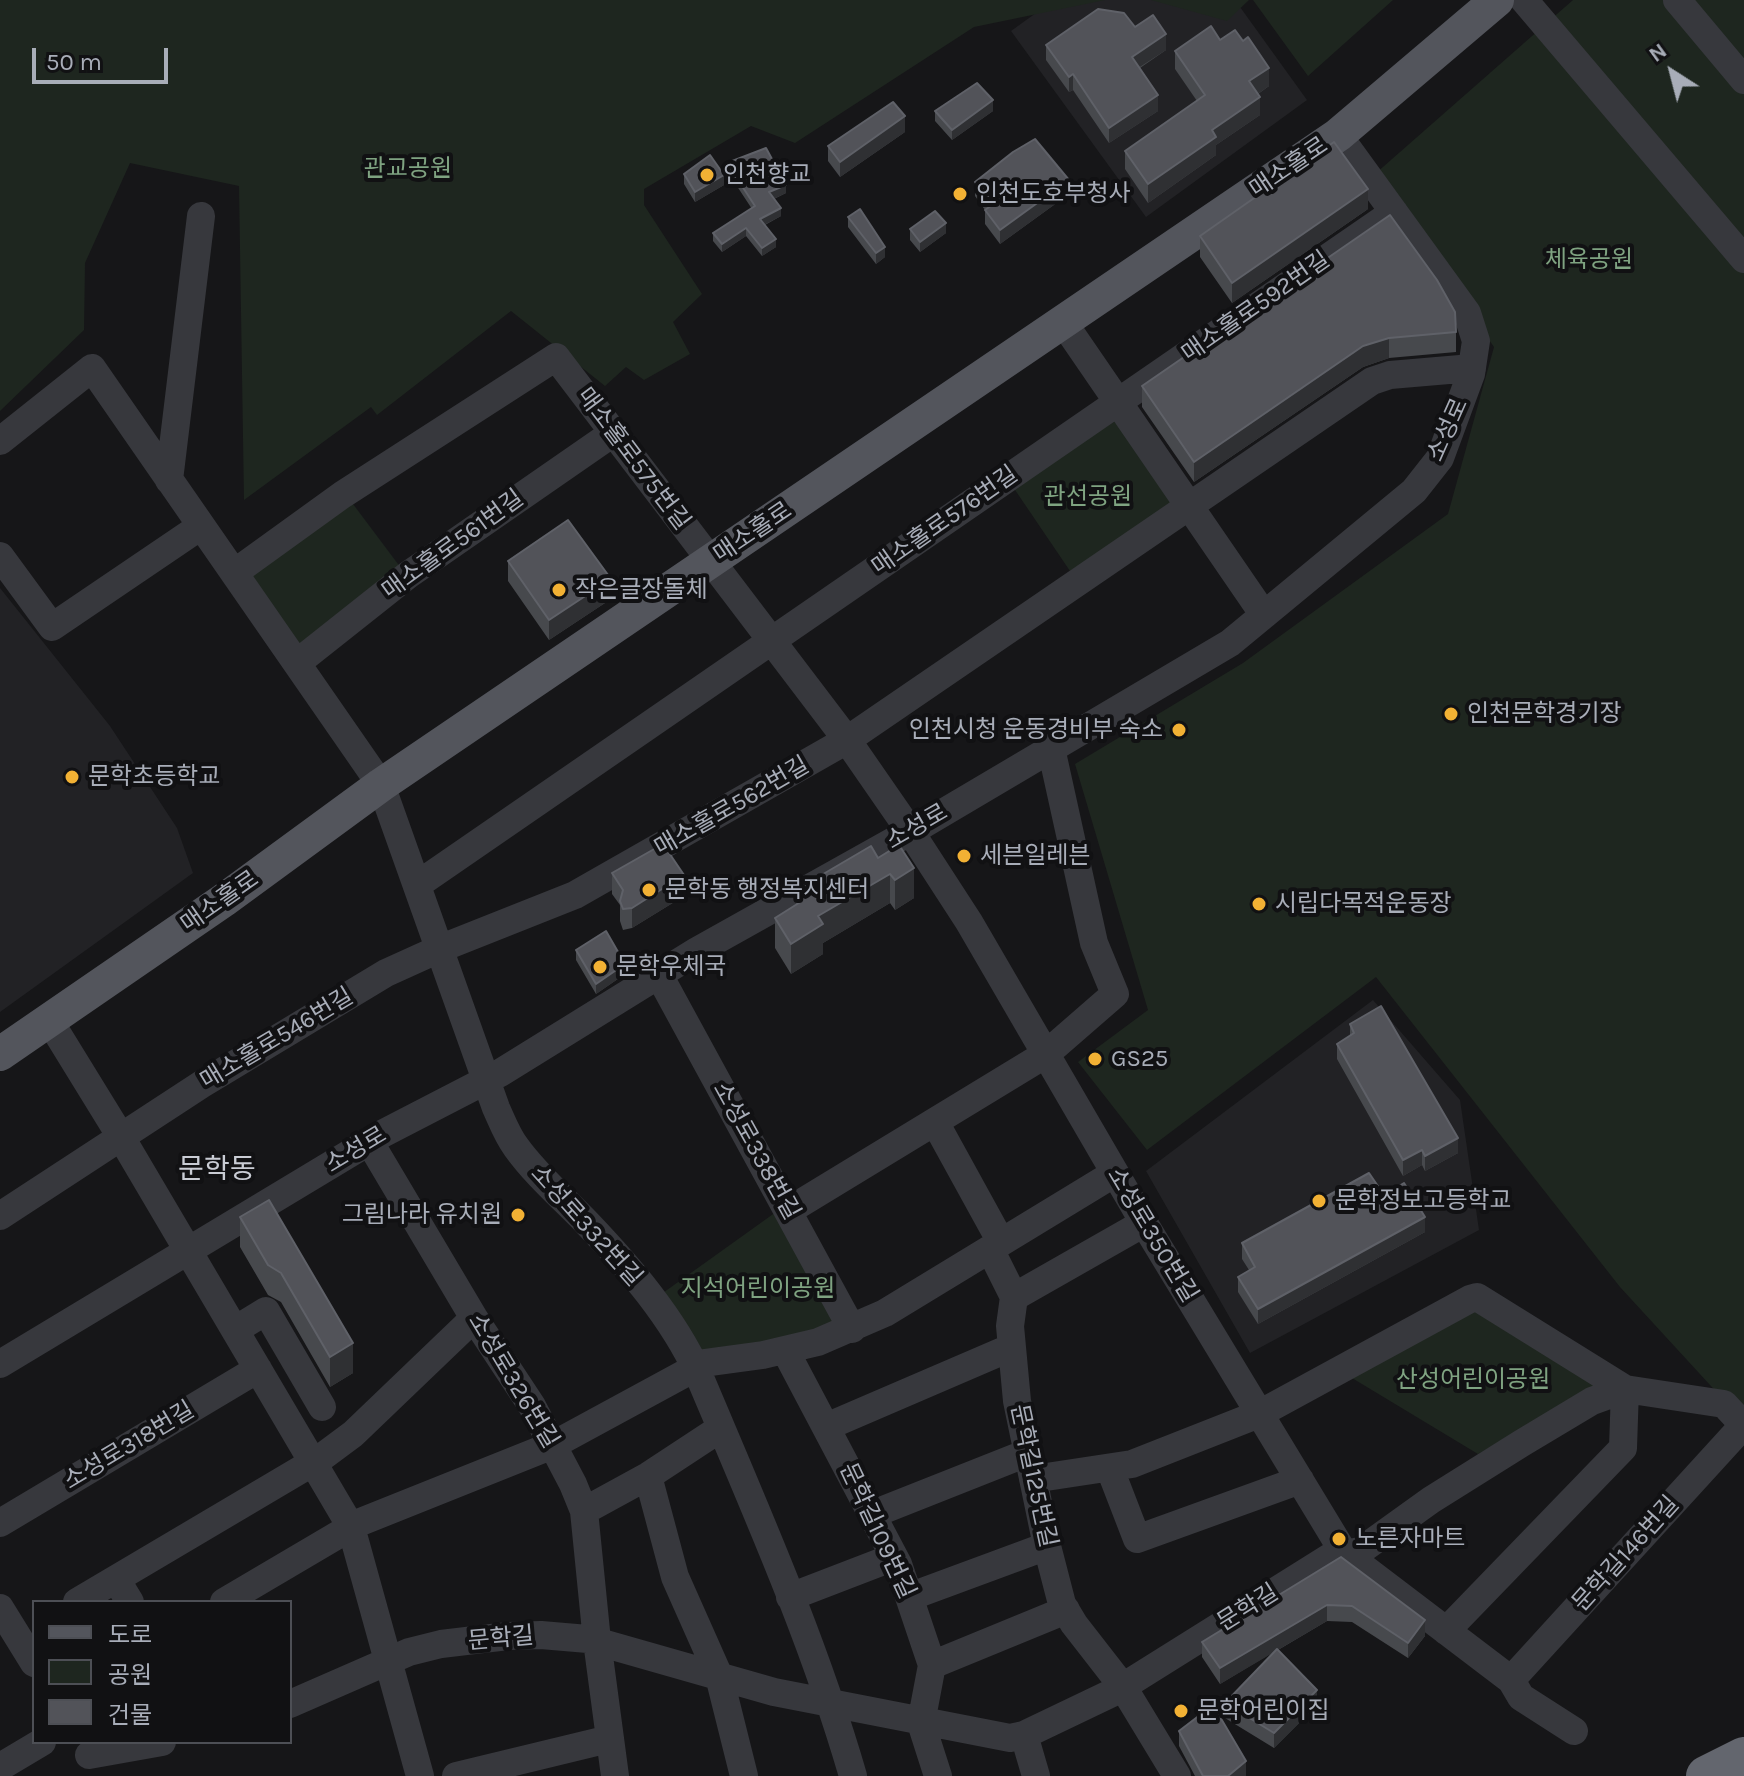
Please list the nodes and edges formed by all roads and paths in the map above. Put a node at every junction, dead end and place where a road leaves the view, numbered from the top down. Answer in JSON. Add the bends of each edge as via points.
{"nodes":[{"id":1,"x":1497,"y":0,"type":"edge"},
{"id":2,"x":1524,"y":0,"type":"edge"},
{"id":3,"x":1677,"y":0,"type":"edge"},
{"id":4,"x":1744,"y":80,"type":"edge"},
{"id":5,"x":1338,"y":135,"type":"junction"},
{"id":6,"x":1394,"y":212,"type":"junction"},
{"id":7,"x":201,"y":216,"type":"dead end"},
{"id":8,"x":1744,"y":259,"type":"edge"},
{"id":9,"x":1063,"y":322,"type":"junction"},
{"id":10,"x":1472,"y":368,"type":"junction"},
{"id":11,"x":1118,"y":402,"type":"junction"},
{"id":12,"x":613,"y":433,"type":"junction"},
{"id":13,"x":0,"y":441,"type":"edge"},
{"id":14,"x":169,"y":480,"type":"junction"},
{"id":15,"x":1189,"y":506,"type":"junction"},
{"id":16,"x":201,"y":526,"type":"junction"},
{"id":17,"x":0,"y":556,"type":"edge"},
{"id":18,"x":710,"y":562,"type":"junction"},
{"id":19,"x":234,"y":573,"type":"junction"},
{"id":20,"x":1264,"y":615,"type":"junction"},
{"id":21,"x":771,"y":641,"type":"junction"},
{"id":22,"x":297,"y":663,"type":"junction"},
{"id":23,"x":847,"y":740,"type":"junction"},
{"id":24,"x":1051,"y":748,"type":"junction"},
{"id":25,"x":381,"y":785,"type":"junction"},
{"id":26,"x":910,"y":831,"type":"junction"},
{"id":27,"x":417,"y":885,"type":"junction"},
{"id":28,"x":439,"y":949,"type":"junction"},
{"id":29,"x":659,"y":975,"type":"junction"},
{"id":30,"x":49,"y":1020,"type":"junction"},
{"id":31,"x":0,"y":1054,"type":"edge"},
{"id":32,"x":1046,"y":1054,"type":"junction"},
{"id":33,"x":485,"y":1081,"type":"junction"},
{"id":34,"x":935,"y":1122,"type":"junction"},
{"id":35,"x":121,"y":1137,"type":"junction"},
{"id":36,"x":369,"y":1141,"type":"junction"},
{"id":37,"x":1115,"y":1173,"type":"junction"},
{"id":38,"x":788,"y":1211,"type":"junction"},
{"id":39,"x":0,"y":1216,"type":"edge"},
{"id":40,"x":1144,"y":1223,"type":"junction"},
{"id":41,"x":996,"y":1246,"type":"junction"},
{"id":42,"x":188,"y":1251,"type":"junction"},
{"id":43,"x":1014,"y":1297,"type":"junction"},
{"id":44,"x":474,"y":1318,"type":"junction"},
{"id":45,"x":852,"y":1329,"type":"junction"},
{"id":46,"x":235,"y":1330,"type":"junction"},
{"id":47,"x":1012,"y":1347,"type":"junction"},
{"id":48,"x":785,"y":1350,"type":"junction"},
{"id":49,"x":0,"y":1364,"type":"edge"},
{"id":50,"x":696,"y":1367,"type":"junction"},
{"id":51,"x":258,"y":1369,"type":"junction"},
{"id":52,"x":1625,"y":1389,"type":"junction"},
{"id":53,"x":322,"y":1407,"type":"dead end"},
{"id":54,"x":1259,"y":1414,"type":"junction"},
{"id":55,"x":826,"y":1427,"type":"junction"},
{"id":56,"x":721,"y":1428,"type":"junction"},
{"id":57,"x":1740,"y":1429,"type":"joint"},
{"id":58,"x":553,"y":1445,"type":"junction"},
{"id":59,"x":313,"y":1463,"type":"junction"},
{"id":60,"x":1030,"y":1466,"type":"junction"},
{"id":61,"x":1110,"y":1469,"type":"junction"},
{"id":62,"x":648,"y":1476,"type":"junction"},
{"id":63,"x":1300,"y":1480,"type":"junction"},
{"id":64,"x":584,"y":1511,"type":"junction"},
{"id":65,"x":873,"y":1514,"type":"junction"},
{"id":66,"x":0,"y":1523,"type":"edge"},
{"id":67,"x":351,"y":1527,"type":"junction"},
{"id":68,"x":1047,"y":1546,"type":"junction"},
{"id":69,"x":1344,"y":1553,"type":"junction"},
{"id":70,"x":894,"y":1557,"type":"junction"},
{"id":71,"x":123,"y":1590,"type":"edge"},
{"id":72,"x":790,"y":1597,"type":"junction"},
{"id":73,"x":909,"y":1597,"type":"junction"},
{"id":74,"x":85,"y":1600,"type":"edge"},
{"id":75,"x":227,"y":1600,"type":"edge"},
{"id":76,"x":0,"y":1608,"type":"edge"},
{"id":77,"x":1066,"y":1610,"type":"junction"},
{"id":78,"x":1446,"y":1631,"type":"junction"},
{"id":79,"x":17,"y":1637,"type":"edge"},
{"id":80,"x":597,"y":1641,"type":"junction"},
{"id":81,"x":32,"y":1660,"type":"edge"},
{"id":82,"x":387,"y":1662,"type":"junction"},
{"id":83,"x":932,"y":1665,"type":"junction"},
{"id":84,"x":719,"y":1676,"type":"junction"},
{"id":85,"x":1511,"y":1680,"type":"junction"},
{"id":86,"x":1123,"y":1687,"type":"junction"},
{"id":87,"x":292,"y":1703,"type":"edge"},
{"id":88,"x":832,"y":1705,"type":"junction"},
{"id":89,"x":921,"y":1723,"type":"junction"},
{"id":90,"x":1574,"y":1731,"type":"dead end"},
{"id":91,"x":1024,"y":1735,"type":"junction"},
{"id":92,"x":609,"y":1739,"type":"junction"},
{"id":93,"x":39,"y":1744,"type":"edge"},
{"id":94,"x":148,"y":1744,"type":"edge"},
{"id":95,"x":1744,"y":1757,"type":"edge"},
{"id":96,"x":89,"y":1758,"type":"edge"},
{"id":97,"x":0,"y":1767,"type":"edge"},
{"id":98,"x":420,"y":1776,"type":"edge"},
{"id":99,"x":456,"y":1776,"type":"edge"},
{"id":100,"x":615,"y":1776,"type":"edge"},
{"id":101,"x":744,"y":1776,"type":"edge"},
{"id":102,"x":853,"y":1776,"type":"edge"},
{"id":103,"x":938,"y":1776,"type":"edge"},
{"id":104,"x":1036,"y":1776,"type":"edge"},
{"id":105,"x":1177,"y":1776,"type":"edge"},
{"id":106,"x":1706,"y":1776,"type":"edge"}],
"edges":[{"from":1,"to":5,"type":"main road","name":"매소홀로"},
{"from":2,"to":8,"type":"street"},
{"from":3,"to":4,"type":"street"},
{"from":5,"to":6,"type":"street","name":"소성로"},
{"from":5,"to":9,"type":"main road","name":"매소홀로"},
{"from":6,"to":10,"type":"street","name":"소성로","via":[[1467,313],[1476,341]]},
{"from":6,"to":11,"type":"street","name":"매소홀로592번길"},
{"from":7,"to":14,"type":"street"},
{"from":9,"to":11,"type":"street"},
{"from":9,"to":18,"type":"main road","name":"매소홀로"},
{"from":10,"to":15,"type":"street","via":[[1372,381]]},
{"from":10,"to":20,"type":"street","name":"소성로","via":[[1440,458],[1414,491]]},
{"from":11,"to":15,"type":"street"},
{"from":11,"to":21,"type":"street","name":"매소홀로576번길"},
{"from":12,"to":18,"type":"street","name":"매소홀로575번길"},
{"from":12,"to":19,"type":"street","name":"매소홀로575번길","via":[[556,357],[342,495]]},
{"from":12,"to":22,"type":"street","name":"매소홀로561번길","via":[[408,575]]},
{"from":13,"to":14,"type":"street","via":[[92,368]]},
{"from":14,"to":16,"type":"street"},
{"from":15,"to":20,"type":"street"},
{"from":15,"to":23,"type":"street"},
{"from":16,"to":17,"type":"street","via":[[52,627]]},
{"from":16,"to":19,"type":"street"},
{"from":18,"to":21,"type":"street"},
{"from":18,"to":25,"type":"main road","name":"매소홀로"},
{"from":19,"to":22,"type":"street"},
{"from":20,"to":24,"type":"street","name":"소성로","via":[[1230,643]]},
{"from":21,"to":23,"type":"street"},
{"from":21,"to":27,"type":"street"},
{"from":22,"to":25,"type":"street"},
{"from":23,"to":26,"type":"street"},
{"from":23,"to":28,"type":"street","name":"매소홀로562번길","via":[[586,889]]},
{"from":24,"to":26,"type":"street","name":"소성로"},
{"from":24,"to":32,"type":"street","via":[[1094,943],[1115,994]]},
{"from":25,"to":27,"type":"street"},
{"from":25,"to":30,"type":"main road","name":"매소홀로"},
{"from":26,"to":29,"type":"street","name":"소성로"},
{"from":26,"to":32,"type":"street","name":"소성로350번길"},
{"from":27,"to":28,"type":"street"},
{"from":28,"to":33,"type":"street"},
{"from":28,"to":35,"type":"street","name":"매소홀로546번길","via":[[386,973]]},
{"from":29,"to":33,"type":"street","name":"소성로"},
{"from":29,"to":38,"type":"street","name":"소성로338번길"},
{"from":30,"to":31,"type":"main road","name":"매소홀로"},
{"from":30,"to":35,"type":"street"},
{"from":32,"to":34,"type":"street"},
{"from":32,"to":37,"type":"street","name":"소성로350번길"},
{"from":33,"to":36,"type":"street","name":"소성로"},
{"from":33,"to":50,"type":"street","name":"소성로332번길","via":[[514,1144],[640,1283]]},
{"from":34,"to":38,"type":"street"},
{"from":34,"to":41,"type":"street"},
{"from":35,"to":39,"type":"street"},
{"from":35,"to":42,"type":"street"},
{"from":36,"to":42,"type":"street","name":"소성로"},
{"from":36,"to":44,"type":"street","name":"소성로326번길"},
{"from":37,"to":40,"type":"street","name":"소성로350번길"},
{"from":37,"to":41,"type":"street"},
{"from":38,"to":45,"type":"street","name":"소성로338번길"},
{"from":40,"to":43,"type":"street"},
{"from":40,"to":54,"type":"street","name":"소성로350번길"},
{"from":41,"to":43,"type":"street"},
{"from":41,"to":45,"type":"street"},
{"from":42,"to":46,"type":"street"},
{"from":42,"to":49,"type":"street","name":"소성로"},
{"from":43,"to":47,"type":"street","name":"문학길125번길"},
{"from":44,"to":58,"type":"street","name":"소성로326번길"},
{"from":44,"to":59,"type":"street","via":[[353,1434]]},
{"from":45,"to":48,"type":"street"},
{"from":46,"to":51,"type":"street"},
{"from":46,"to":53,"type":"street","via":[[266,1311]]},
{"from":47,"to":55,"type":"street"},
{"from":47,"to":60,"type":"street","name":"문학길125번길"},
{"from":48,"to":50,"type":"street"},
{"from":48,"to":55,"type":"street","name":"문학길109번길"},
{"from":50,"to":56,"type":"street","name":"소성로332번길"},
{"from":50,"to":58,"type":"street"},
{"from":51,"to":59,"type":"street"},
{"from":51,"to":66,"type":"street","name":"소성로318번길"},
{"from":52,"to":54,"type":"street","via":[[1477,1297]]},
{"from":52,"to":57,"type":"street","name":"문학길","via":[[1724,1404]]},
{"from":52,"to":69,"type":"street","name":"문학길","via":[[1592,1401],[1522,1443],[1360,1551]]},
{"from":52,"to":78,"type":"street","via":[[1623,1448]]},
{"from":54,"to":61,"type":"street"},
{"from":54,"to":63,"type":"street","name":"소성로350번길"},
{"from":55,"to":65,"type":"street","name":"문학길109번길"},
{"from":56,"to":62,"type":"street"},
{"from":56,"to":72,"type":"street","name":"소성로332번길"},
{"from":57,"to":85,"type":"street","name":"문학길146번길"},
{"from":58,"to":64,"type":"street","name":"소성로326번길"},
{"from":58,"to":67,"type":"street"},
{"from":59,"to":67,"type":"street"},
{"from":59,"to":71,"type":"street"},
{"from":60,"to":61,"type":"street"},
{"from":60,"to":65,"type":"street"},
{"from":60,"to":68,"type":"street","name":"문학길125번길"},
{"from":61,"to":63,"type":"street","via":[[1137,1539]]},
{"from":62,"to":64,"type":"street"},
{"from":62,"to":84,"type":"street","via":[[675,1577]]},
{"from":63,"to":69,"type":"street","name":"소성로350번길"},
{"from":64,"to":80,"type":"street","name":"소성로326번길"},
{"from":65,"to":70,"type":"street","name":"문학길109번길"},
{"from":67,"to":75,"type":"street"},
{"from":67,"to":82,"type":"street"},
{"from":68,"to":73,"type":"street"},
{"from":68,"to":77,"type":"street","name":"문학길125번길"},
{"from":69,"to":78,"type":"street"},
{"from":69,"to":86,"type":"street","name":"문학길"},
{"from":70,"to":72,"type":"street"},
{"from":70,"to":73,"type":"street","name":"문학길109번길"},
{"from":71,"to":74,"type":"street"},
{"from":72,"to":88,"type":"street","name":"소성로332번길"},
{"from":73,"to":83,"type":"street","name":"문학길109번길"},
{"from":76,"to":79,"type":"street"},
{"from":77,"to":83,"type":"street"},
{"from":77,"to":86,"type":"street","name":"문학길125번길"},
{"from":78,"to":85,"type":"street"},
{"from":79,"to":81,"type":"street"},
{"from":80,"to":82,"type":"street","name":"문학길","via":[[508,1636],[441,1644]]},
{"from":80,"to":84,"type":"street","name":"문학길"},
{"from":80,"to":92,"type":"street","name":"소성로326번길"},
{"from":82,"to":87,"type":"street","name":"문학길"},
{"from":82,"to":98,"type":"street"},
{"from":83,"to":89,"type":"street","name":"문학길109번길"},
{"from":84,"to":88,"type":"street","name":"문학길"},
{"from":84,"to":101,"type":"street"},
{"from":85,"to":90,"type":"street","via":[[1521,1697]]},
{"from":86,"to":91,"type":"street","name":"문학길"},
{"from":86,"to":105,"type":"street","name":"문학길125번길"},
{"from":88,"to":89,"type":"street","name":"문학길"},
{"from":88,"to":102,"type":"street","name":"소성로332번길"},
{"from":89,"to":91,"type":"street","name":"문학길","via":[[1010,1738]]},
{"from":89,"to":103,"type":"street"},
{"from":91,"to":104,"type":"street"},
{"from":92,"to":99,"type":"street"},
{"from":92,"to":100,"type":"street","name":"소성로326번길"},
{"from":93,"to":97,"type":"street"},
{"from":94,"to":96,"type":"street"},
{"from":95,"to":106,"type":"highway"}]}
